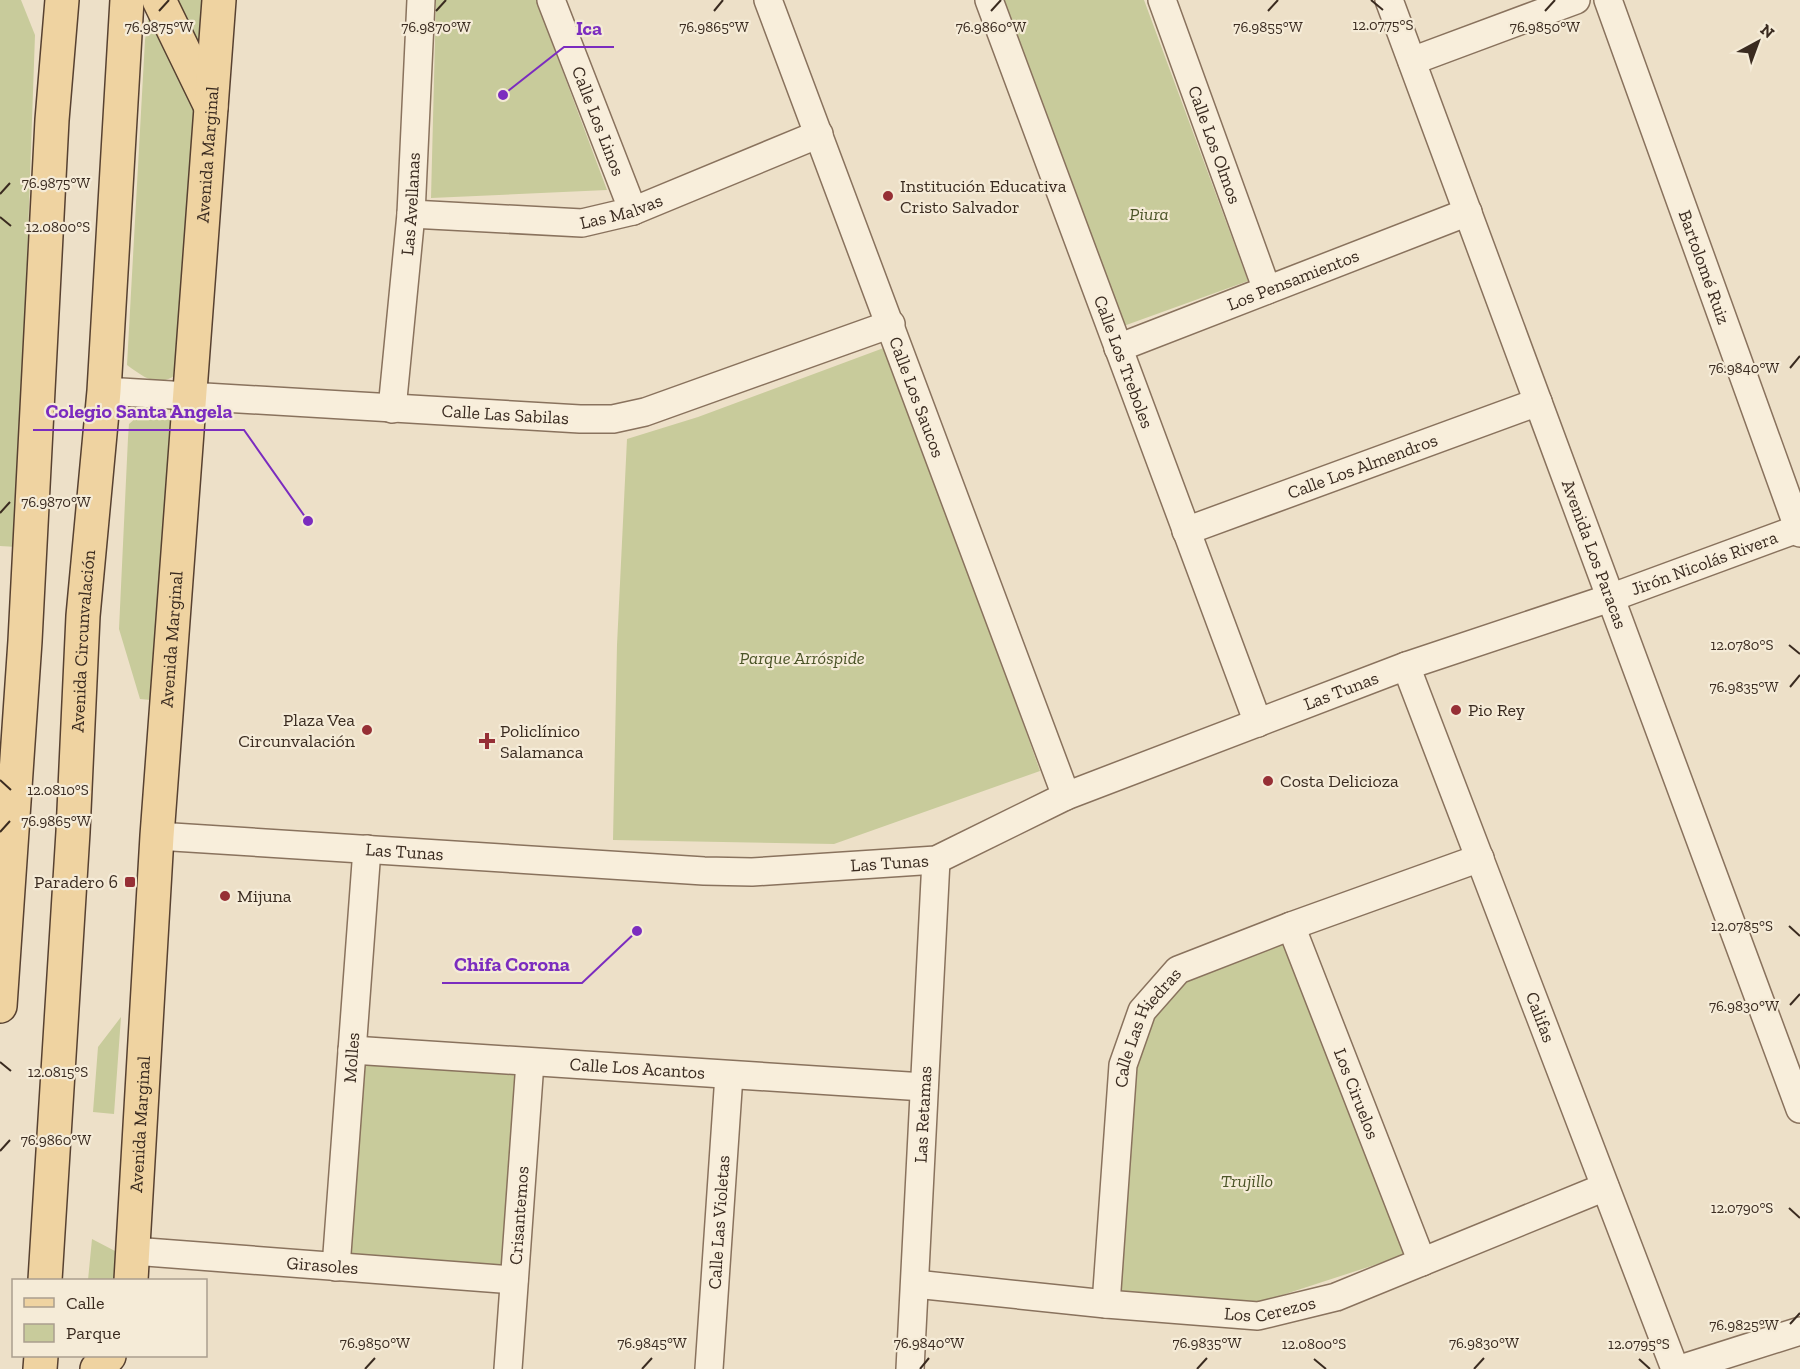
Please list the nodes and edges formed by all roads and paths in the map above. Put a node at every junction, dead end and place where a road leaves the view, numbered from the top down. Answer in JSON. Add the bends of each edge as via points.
{"nodes":[{"id":1,"x":40,"y":0,"type":"edge"},
{"id":2,"x":62,"y":0,"type":"edge"},
{"id":3,"x":127,"y":0,"type":"edge"},
{"id":4,"x":159,"y":0,"type":"edge"},
{"id":5,"x":219,"y":0,"type":"edge"},
{"id":6,"x":421,"y":0,"type":"edge"},
{"id":7,"x":551,"y":0,"type":"edge"},
{"id":8,"x":768,"y":0,"type":"edge"},
{"id":9,"x":989,"y":0,"type":"edge"},
{"id":10,"x":1162,"y":0,"type":"edge"},
{"id":11,"x":1389,"y":0,"type":"edge"},
{"id":12,"x":1576,"y":0,"type":"edge"},
{"id":13,"x":1608,"y":0,"type":"edge"},
{"id":14,"x":59,"y":38,"type":"junction"},
{"id":15,"x":1412,"y":61,"type":"junction"},
{"id":16,"x":212,"y":108,"type":"junction"},
{"id":17,"x":819,"y":134,"type":"junction"},
{"id":18,"x":633,"y":211,"type":"junction"},
{"id":19,"x":1468,"y":212,"type":"junction"},
{"id":20,"x":411,"y":214,"type":"junction"},
{"id":21,"x":1267,"y":290,"type":"junction"},
{"id":22,"x":891,"y":324,"type":"junction"},
{"id":23,"x":1118,"y":348,"type":"junction"},
{"id":24,"x":104,"y":391,"type":"junction"},
{"id":25,"x":190,"y":396,"type":"junction"},
{"id":26,"x":1538,"y":402,"type":"junction"},
{"id":27,"x":392,"y":409,"type":"junction"},
{"id":28,"x":1799,"y":530,"type":"edge"},
{"id":29,"x":1186,"y":531,"type":"junction"},
{"id":30,"x":1610,"y":598,"type":"junction"},
{"id":31,"x":1406,"y":666,"type":"junction"},
{"id":32,"x":1258,"y":723,"type":"junction"},
{"id":33,"x":1066,"y":796,"type":"junction"},
{"id":34,"x":157,"y":836,"type":"junction"},
{"id":35,"x":367,"y":849,"type":"junction"},
{"id":36,"x":1480,"y":858,"type":"junction"},
{"id":37,"x":936,"y":860,"type":"junction"},
{"id":38,"x":1291,"y":926,"type":"junction"},
{"id":39,"x":0,"y":1006,"type":"edge"},
{"id":40,"x":352,"y":1050,"type":"junction"},
{"id":41,"x":530,"y":1062,"type":"junction"},
{"id":42,"x":729,"y":1075,"type":"junction"},
{"id":43,"x":924,"y":1087,"type":"junction"},
{"id":44,"x":1800,"y":1109,"type":"edge"},
{"id":45,"x":1605,"y":1187,"type":"junction"},
{"id":46,"x":1422,"y":1262,"type":"junction"},
{"id":47,"x":132,"y":1266,"type":"edge"},
{"id":48,"x":336,"y":1267,"type":"junction"},
{"id":49,"x":45,"y":1279,"type":"edge"},
{"id":50,"x":514,"y":1280,"type":"junction"},
{"id":51,"x":915,"y":1284,"type":"junction"},
{"id":52,"x":1106,"y":1304,"type":"junction"},
{"id":53,"x":1800,"y":1331,"type":"edge"},
{"id":54,"x":108,"y":1357,"type":"edge"},
{"id":55,"x":97,"y":1369,"type":"edge"},
{"id":56,"x":508,"y":1369,"type":"edge"},
{"id":57,"x":709,"y":1369,"type":"edge"},
{"id":58,"x":910,"y":1369,"type":"edge"},
{"id":59,"x":1675,"y":1369,"type":"edge"},
{"id":60,"x":1680,"y":1369,"type":"edge"}],
"edges":[{"from":1,"to":14,"type":"main road"},
{"from":2,"to":14,"type":"main road"},
{"from":3,"to":24,"type":"main road","name":"Avenida Circunvalación"},
{"from":4,"to":16,"type":"main road"},
{"from":5,"to":16,"type":"main road","name":"Avenida Marginal"},
{"from":6,"to":20,"type":"street","name":"Las Avellanas"},
{"from":7,"to":18,"type":"street","name":"Calle Los Linos"},
{"from":8,"to":17,"type":"street","name":"Calle Los Saucos"},
{"from":9,"to":23,"type":"street","name":"Calle Los Treboles"},
{"from":10,"to":21,"type":"street","name":"Calle Los Olmos"},
{"from":11,"to":15,"type":"street","name":"Avenida Los Paracas"},
{"from":12,"to":15,"type":"street"},
{"from":13,"to":28,"type":"street","name":"Bartolomé Ruiz"},
{"from":14,"to":39,"type":"main road"},
{"from":15,"to":19,"type":"street","name":"Avenida Los Paracas"},
{"from":16,"to":25,"type":"main road","name":"Avenida Marginal"},
{"from":17,"to":18,"type":"street","name":"Las Malvas"},
{"from":17,"to":22,"type":"street","name":"Calle Los Saucos"},
{"from":18,"to":20,"type":"street","name":"Las Malvas","via":[[582,223]]},
{"from":19,"to":21,"type":"street","name":"Los Pensamientos"},
{"from":19,"to":26,"type":"street","name":"Avenida Los Paracas"},
{"from":20,"to":27,"type":"street","name":"Las Avellanas"},
{"from":21,"to":23,"type":"street","name":"Los Pensamientos"},
{"from":22,"to":27,"type":"street","name":"Calle Las Sabilas","via":[[645,412],[613,419]]},
{"from":22,"to":33,"type":"street","name":"Calle Los Saucos"},
{"from":23,"to":29,"type":"street","name":"Calle Los Treboles"},
{"from":24,"to":25,"type":"street","name":"Calle Las Sabilas"},
{"from":24,"to":49,"type":"main road","name":"Avenida Circunvalación","via":[[83,616]]},
{"from":25,"to":27,"type":"street","name":"Calle Las Sabilas"},
{"from":25,"to":34,"type":"main road","name":"Avenida Marginal"},
{"from":26,"to":29,"type":"street","name":"Calle Los Almendros"},
{"from":26,"to":30,"type":"street","name":"Avenida Los Paracas"},
{"from":28,"to":30,"type":"street","name":"Jirón Nicolás Rivera"},
{"from":29,"to":32,"type":"street","name":"Calle Los Treboles"},
{"from":30,"to":31,"type":"street","name":"Las Tunas"},
{"from":30,"to":44,"type":"street","name":"Avenida Los Paracas"},
{"from":31,"to":32,"type":"street","name":"Las Tunas"},
{"from":31,"to":36,"type":"street","name":"Califas"},
{"from":32,"to":33,"type":"street","name":"Las Tunas"},
{"from":33,"to":37,"type":"street","name":"Las Tunas"},
{"from":34,"to":35,"type":"street","name":"Las Tunas"},
{"from":34,"to":47,"type":"main road","name":"Avenida Marginal"},
{"from":35,"to":37,"type":"street","name":"Las Tunas","via":[[752,872]]},
{"from":35,"to":40,"type":"street","name":"Molles"},
{"from":36,"to":38,"type":"street","name":"Calle Las Hiedras"},
{"from":36,"to":45,"type":"street","name":"Califas"},
{"from":37,"to":43,"type":"street","name":"Las Retamas"},
{"from":38,"to":46,"type":"street","name":"Los Ciruelos"},
{"from":38,"to":52,"type":"street","name":"Calle Las Hiedras","via":[[1178,970],[1142,1011],[1123,1065]]},
{"from":40,"to":41,"type":"street","name":"Calle Los Acantos"},
{"from":40,"to":48,"type":"street","name":"Molles"},
{"from":41,"to":42,"type":"street","name":"Calle Los Acantos"},
{"from":41,"to":50,"type":"street","name":"Crisantemos"},
{"from":42,"to":43,"type":"street","name":"Calle Los Acantos"},
{"from":42,"to":57,"type":"street","name":"Calle Las Violetas"},
{"from":43,"to":51,"type":"street","name":"Las Retamas"},
{"from":45,"to":46,"type":"street","name":"Los Cerezos"},
{"from":45,"to":59,"type":"street","name":"Califas"},
{"from":46,"to":52,"type":"street","name":"Los Cerezos","via":[[1336,1297],[1257,1316]]},
{"from":47,"to":48,"type":"street","name":"Girasoles"},
{"from":48,"to":50,"type":"street","name":"Girasoles"},
{"from":50,"to":56,"type":"street","name":"Crisantemos"},
{"from":51,"to":52,"type":"street","name":"Los Cerezos"},
{"from":51,"to":58,"type":"street","name":"Las Retamas"},
{"from":53,"to":60,"type":"street"},
{"from":54,"to":55,"type":"main road"}]}
